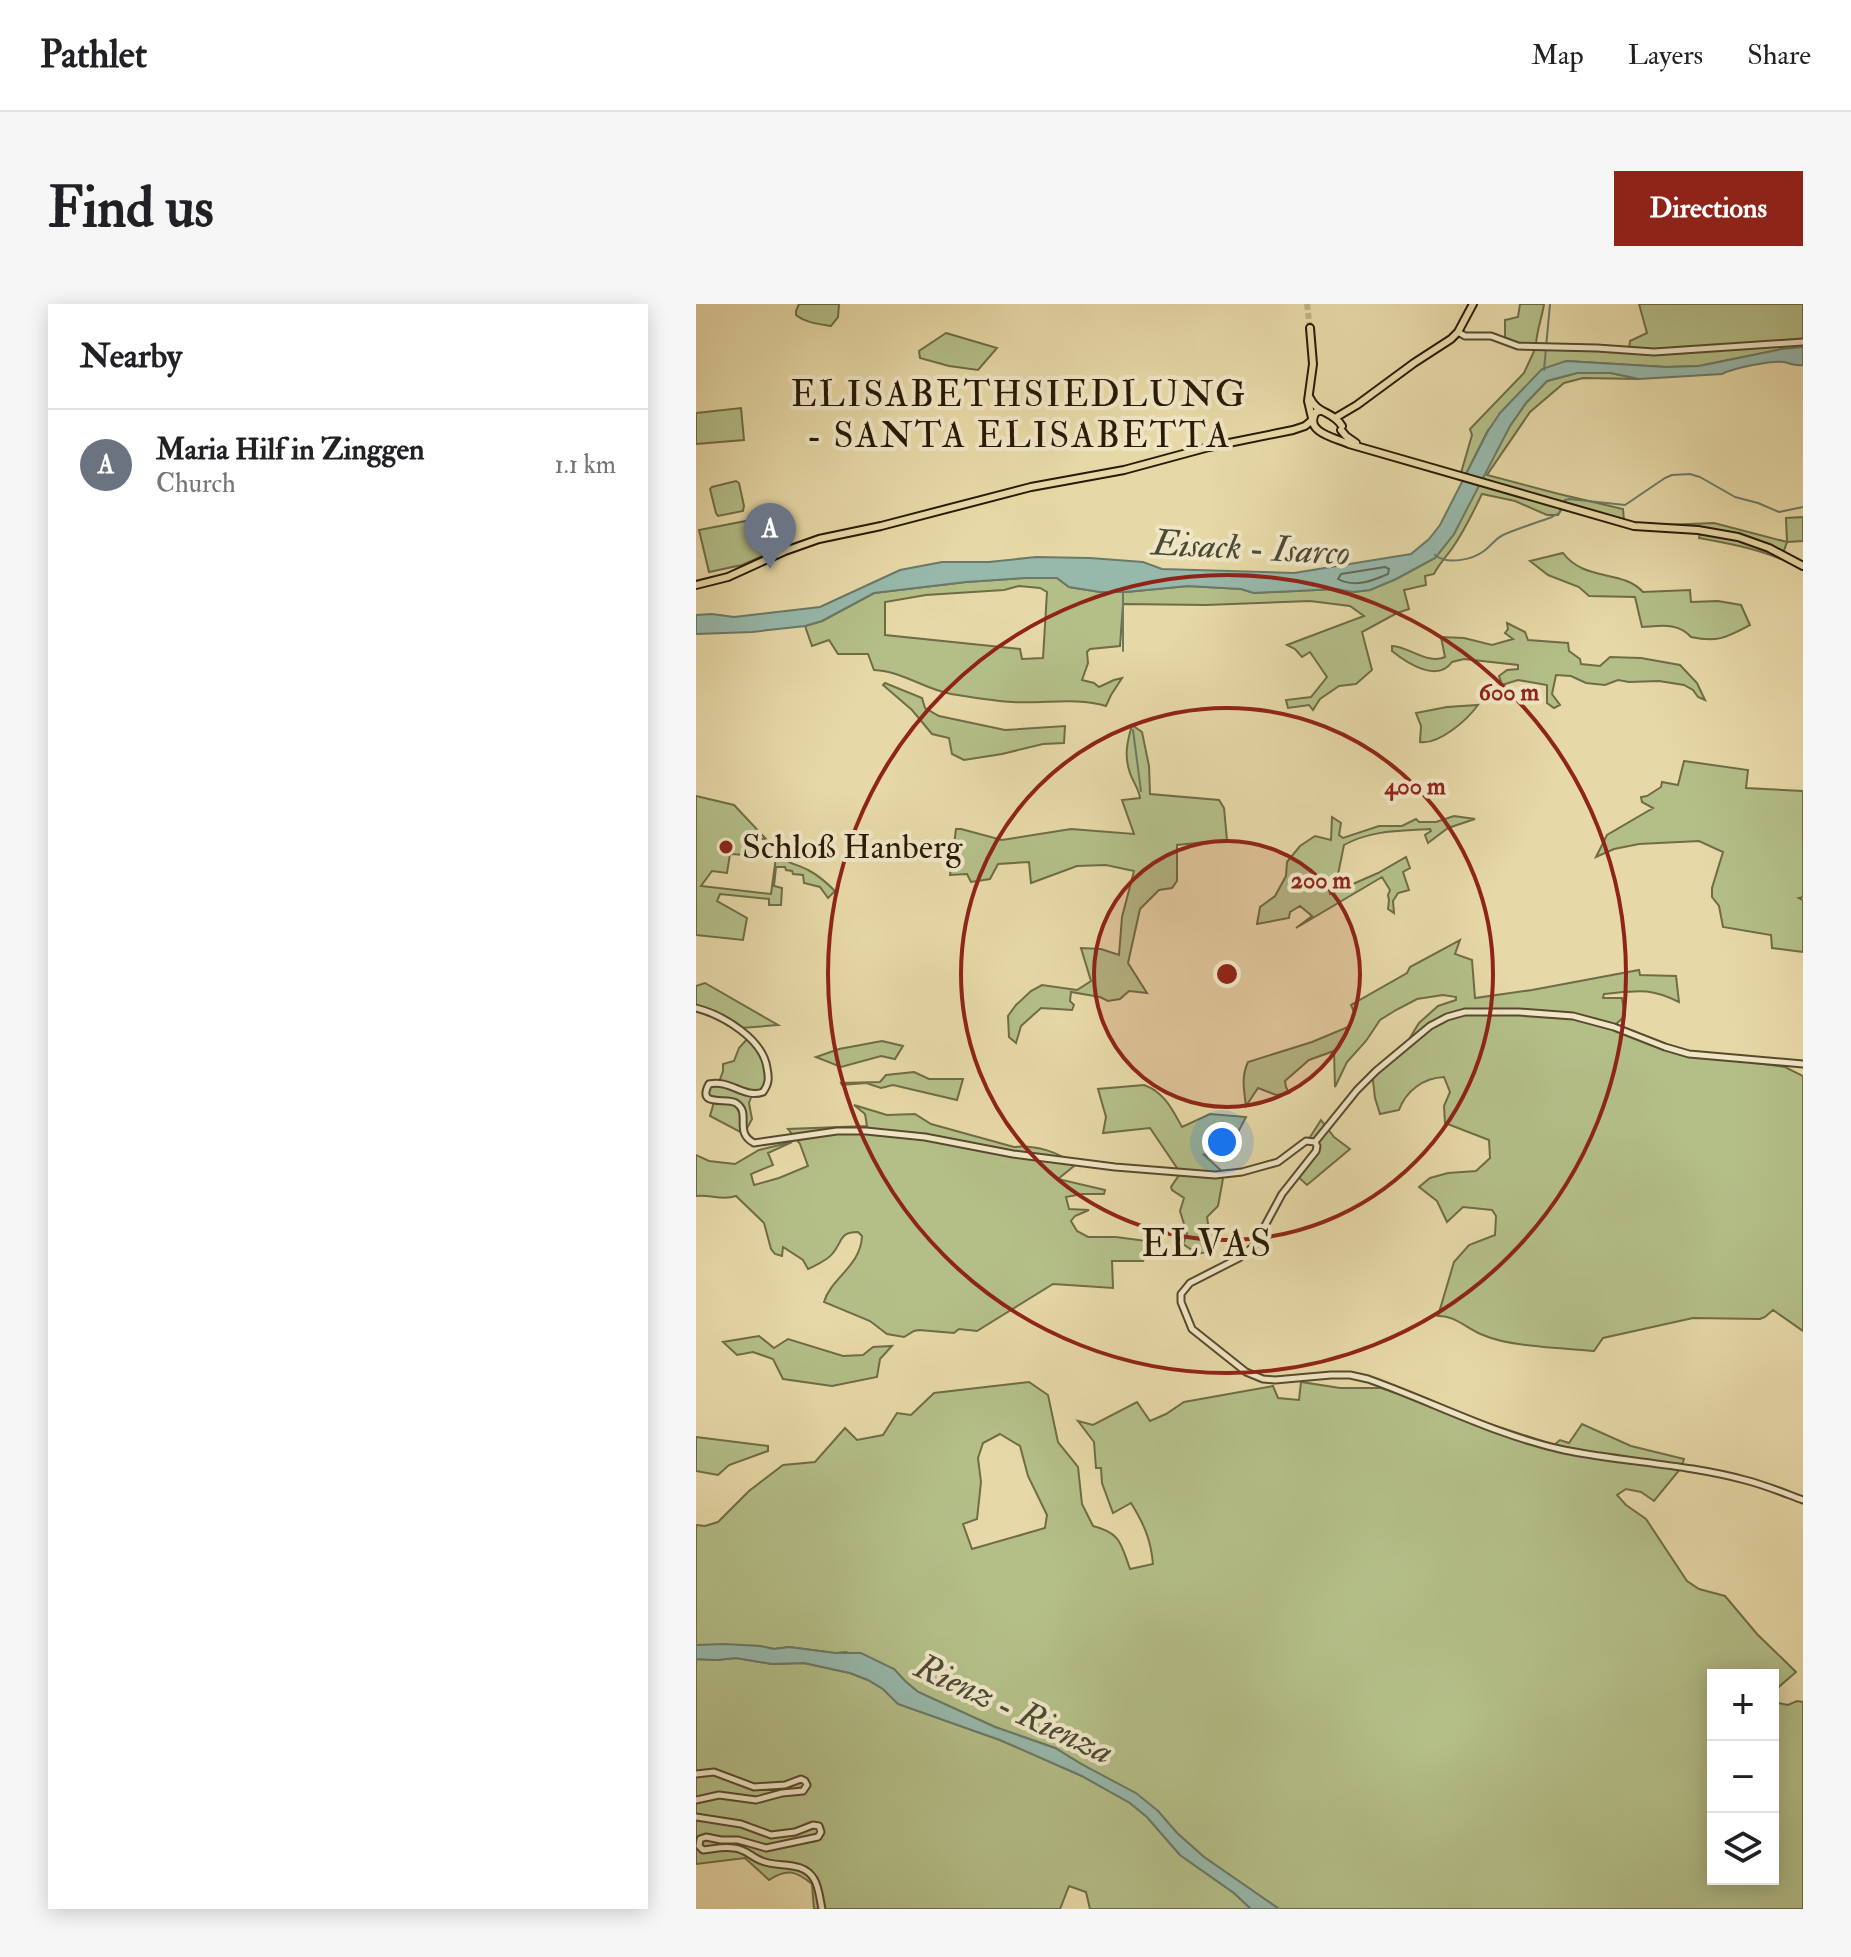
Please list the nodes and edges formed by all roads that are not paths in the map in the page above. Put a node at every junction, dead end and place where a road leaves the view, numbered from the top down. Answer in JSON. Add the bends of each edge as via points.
{"nodes":[{"id":1,"x":1473,"y":304,"type":"edge"},
{"id":2,"x":1310,"y":328,"type":"tunnel mouth"},
{"id":3,"x":1458,"y":332,"type":"junction"},
{"id":4,"x":1803,"y":342,"type":"edge"},
{"id":5,"x":1309,"y":395,"type":"junction"},
{"id":6,"x":1357,"y":405,"type":"junction"},
{"id":7,"x":1320,"y":411,"type":"junction"},
{"id":8,"x":1335,"y":418,"type":"junction"},
{"id":9,"x":1311,"y":419,"type":"junction"},
{"id":10,"x":1342,"y":428,"type":"junction"},
{"id":11,"x":1293,"y":430,"type":"junction"},
{"id":12,"x":1320,"y":431,"type":"junction"},
{"id":13,"x":1333,"y":436,"type":"junction"},
{"id":14,"x":1362,"y":447,"type":"junction"},
{"id":15,"x":1803,"y":566,"type":"edge"},
{"id":16,"x":696,"y":585,"type":"edge"},
{"id":17,"x":696,"y":1008,"type":"edge"},
{"id":18,"x":1803,"y":1064,"type":"edge"},
{"id":19,"x":1315,"y":1142,"type":"junction"},
{"id":20,"x":1803,"y":1500,"type":"edge"},
{"id":21,"x":696,"y":1774,"type":"edge"},
{"id":22,"x":696,"y":1800,"type":"edge"},
{"id":23,"x":696,"y":1817,"type":"edge"},
{"id":24,"x":822,"y":1909,"type":"edge"}],
"edges":[{"from":1,"to":3,"type":"main road"},
{"from":2,"to":5,"type":"main road"},
{"from":3,"to":4,"type":"street","via":[[1513,345],[1654,352]]},
{"from":3,"to":6,"type":"main road"},
{"from":5,"to":7,"type":"main road"},
{"from":5,"to":9,"type":"main road"},
{"from":6,"to":8,"type":"main road"},
{"from":6,"to":10,"type":"main road"},
{"from":7,"to":8,"type":"main road"},
{"from":7,"to":9,"type":"main road"},
{"from":8,"to":10,"type":"main road"},
{"from":9,"to":11,"type":"main road"},
{"from":9,"to":12,"type":"main road"},
{"from":10,"to":13,"type":"main road"},
{"from":10,"to":14,"type":"main road"},
{"from":11,"to":12,"type":"main road"},
{"from":11,"to":16,"type":"main road","via":[[819,539]]},
{"from":12,"to":13,"type":"main road"},
{"from":13,"to":14,"type":"main road"},
{"from":14,"to":15,"type":"main road","via":[[1634,526],[1738,537]]},
{"from":17,"to":19,"type":"street","via":[[725,1019],[759,1046],[766,1060],[766,1089],[757,1095],[725,1083],[706,1086],[706,1097],[714,1102],[738,1104],[744,1134],[754,1143],[852,1130],[881,1132],[1013,1154],[1215,1175],[1266,1166],[1306,1141]]},
{"from":18,"to":19,"type":"street","via":[[1689,1054],[1573,1016],[1465,1012],[1430,1026],[1376,1071]]},
{"from":19,"to":20,"type":"street","via":[[1316,1151],[1282,1194],[1254,1246],[1190,1283],[1181,1294],[1192,1329],[1246,1372],[1275,1380],[1359,1377],[1514,1437],[1725,1475]]},
{"from":21,"to":22,"type":"street","via":[[714,1772],[754,1787],[801,1779],[807,1785],[803,1791],[762,1799],[719,1795]]},
{"from":23,"to":24,"type":"street","via":[[771,1835],[819,1826],[818,1837],[774,1848],[706,1837],[699,1846],[739,1848],[764,1862],[800,1868],[814,1879]]}]}
